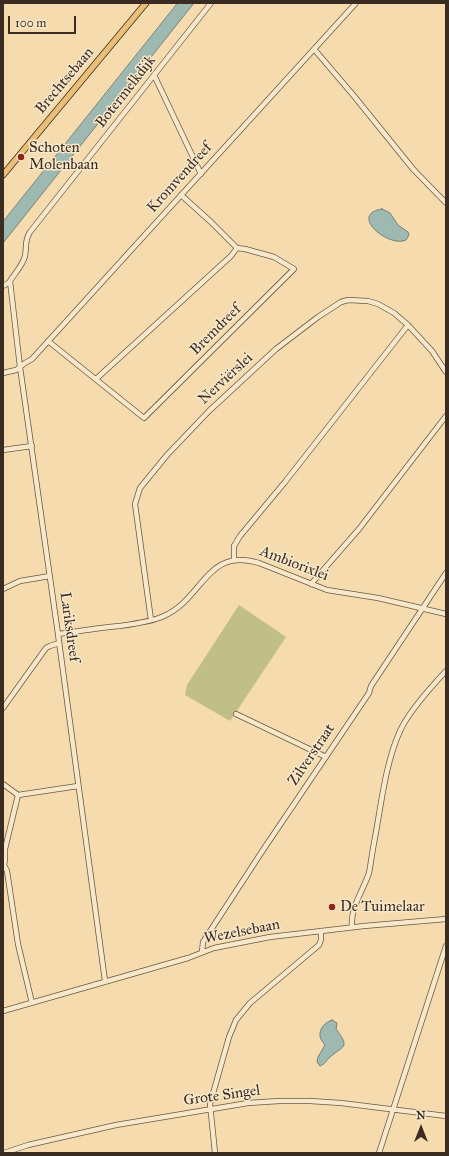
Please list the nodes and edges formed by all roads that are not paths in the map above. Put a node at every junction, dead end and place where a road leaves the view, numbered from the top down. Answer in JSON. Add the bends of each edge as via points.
{"nodes":[{"id":1,"x":211,"y":3,"type":"edge"},
{"id":2,"x":356,"y":3,"type":"edge"},
{"id":3,"x":144,"y":4,"type":"edge"},
{"id":4,"x":314,"y":49,"type":"junction"},
{"id":5,"x":154,"y":75,"type":"junction"},
{"id":6,"x":201,"y":174,"type":"junction"},
{"id":7,"x":3,"y":175,"type":"edge"},
{"id":8,"x":181,"y":195,"type":"junction"},
{"id":9,"x":446,"y":203,"type":"edge"},
{"id":10,"x":237,"y":248,"type":"junction"},
{"id":11,"x":10,"y":282,"type":"junction"},
{"id":12,"x":3,"y":286,"type":"edge"},
{"id":13,"x":408,"y":324,"type":"junction"},
{"id":14,"x":48,"y":341,"type":"junction"},
{"id":15,"x":20,"y":367,"type":"junction"},
{"id":16,"x":446,"y":372,"type":"edge"},
{"id":17,"x":3,"y":373,"type":"edge"},
{"id":18,"x":96,"y":380,"type":"junction"},
{"id":19,"x":446,"y":416,"type":"edge"},
{"id":20,"x":32,"y":446,"type":"junction"},
{"id":21,"x":3,"y":450,"type":"edge"},
{"id":22,"x":234,"y":559,"type":"junction"},
{"id":23,"x":446,"y":573,"type":"edge"},
{"id":24,"x":50,"y":576,"type":"junction"},
{"id":25,"x":311,"y":584,"type":"junction"},
{"id":26,"x":3,"y":589,"type":"edge"},
{"id":27,"x":423,"y":608,"type":"junction"},
{"id":28,"x":446,"y":614,"type":"edge"},
{"id":29,"x":152,"y":620,"type":"junction"},
{"id":30,"x":58,"y":634,"type":"junction"},
{"id":31,"x":59,"y":643,"type":"junction"},
{"id":32,"x":446,"y":671,"type":"edge"},
{"id":33,"x":3,"y":708,"type":"edge"},
{"id":34,"x":236,"y":714,"type":"dead end"},
{"id":35,"x":326,"y":757,"type":"junction"},
{"id":36,"x":3,"y":784,"type":"edge"},
{"id":37,"x":78,"y":786,"type":"junction"},
{"id":38,"x":18,"y":795,"type":"junction"},
{"id":39,"x":4,"y":865,"type":"edge"},
{"id":40,"x":446,"y":919,"type":"edge"},
{"id":41,"x":352,"y":927,"type":"junction"},
{"id":42,"x":321,"y":931,"type":"junction"},
{"id":43,"x":446,"y":946,"type":"edge"},
{"id":44,"x":202,"y":952,"type":"junction"},
{"id":45,"x":105,"y":981,"type":"junction"},
{"id":46,"x":32,"y":1002,"type":"junction"},
{"id":47,"x":3,"y":1011,"type":"edge"},
{"id":48,"x":210,"y":1109,"type":"junction"},
{"id":49,"x":393,"y":1109,"type":"junction"},
{"id":50,"x":446,"y":1116,"type":"edge"},
{"id":51,"x":4,"y":1153,"type":"edge"},
{"id":52,"x":215,"y":1153,"type":"edge"},
{"id":53,"x":379,"y":1153,"type":"edge"}],
"edges":[{"from":1,"to":5,"type":"street","name":"Botermelkdijk"},
{"from":2,"to":4,"type":"street","name":"Kromvendreef"},
{"from":3,"to":7,"type":"main road","name":"Brechtsebaan"},
{"from":4,"to":6,"type":"street","name":"Kromvendreef"},
{"from":4,"to":9,"type":"street","via":[[413,169]]},
{"from":5,"to":6,"type":"street"},
{"from":5,"to":11,"type":"street","name":"Botermelkdijk","via":[[30,232],[26,238],[22,264]]},
{"from":6,"to":8,"type":"street","name":"Kromvendreef"},
{"from":8,"to":10,"type":"street"},
{"from":8,"to":14,"type":"street","name":"Kromvendreef"},
{"from":10,"to":18,"type":"street"},
{"from":10,"to":18,"type":"street","name":"Bremdreef","via":[[274,257],[294,269],[144,418]]},
{"from":11,"to":12,"type":"street"},
{"from":11,"to":15,"type":"street","name":"Lariksdreef"},
{"from":13,"to":16,"type":"street","name":"Nerviërslei","via":[[432,351]]},
{"from":13,"to":22,"type":"street","via":[[240,536],[234,546]]},
{"from":13,"to":29,"type":"street","name":"Nerviërslei","via":[[378,304],[357,300],[341,302],[270,354],[209,411],[167,455],[140,488],[135,504]]},
{"from":14,"to":15,"type":"street","name":"Kromvendreef","via":[[32,359]]},
{"from":14,"to":18,"type":"street","name":"Bremdreef"},
{"from":15,"to":17,"type":"street","name":"Kromvendreef"},
{"from":15,"to":20,"type":"street","name":"Lariksdreef"},
{"from":19,"to":25,"type":"street","via":[[359,529]]},
{"from":20,"to":21,"type":"street"},
{"from":20,"to":24,"type":"street","name":"Lariksdreef"},
{"from":22,"to":25,"type":"street","name":"Ambiorixlei","via":[[259,563]]},
{"from":22,"to":29,"type":"street","via":[[214,568],[174,611]]},
{"from":23,"to":27,"type":"street","name":"Zilverstraat"},
{"from":24,"to":26,"type":"street","via":[[20,581]]},
{"from":24,"to":30,"type":"street","name":"Lariksdreef"},
{"from":25,"to":27,"type":"street","name":"Ambiorixlei","via":[[327,590]]},
{"from":27,"to":28,"type":"street","name":"Ambiorixlei"},
{"from":27,"to":35,"type":"street","name":"Zilverstraat"},
{"from":29,"to":30,"type":"street"},
{"from":30,"to":31,"type":"street","name":"Lariksdreef"},
{"from":31,"to":33,"type":"street","via":[[46,648]]},
{"from":31,"to":37,"type":"street","name":"Lariksdreef"},
{"from":32,"to":41,"type":"street","via":[[410,715],[396,742],[389,765],[369,872],[353,910]]},
{"from":34,"to":35,"type":"street"},
{"from":35,"to":44,"type":"street","name":"Zilverstraat","via":[[202,942]]},
{"from":36,"to":38,"type":"street"},
{"from":37,"to":38,"type":"street"},
{"from":37,"to":45,"type":"street","name":"Lariksdreef"},
{"from":38,"to":39,"type":"street","via":[[5,849]]},
{"from":39,"to":46,"type":"street","via":[[18,944]]},
{"from":40,"to":41,"type":"street","name":"Wezelsebaan"},
{"from":41,"to":42,"type":"street","name":"Wezelsebaan"},
{"from":42,"to":44,"type":"street","name":"Wezelsebaan"},
{"from":42,"to":48,"type":"street","via":[[319,945],[250,1003],[236,1020],[220,1067]]},
{"from":43,"to":49,"type":"street"},
{"from":44,"to":45,"type":"street","name":"Wezelsebaan"},
{"from":45,"to":46,"type":"street","name":"Wezelsebaan"},
{"from":46,"to":47,"type":"street","name":"Wezelsebaan"},
{"from":48,"to":49,"type":"street","name":"Grote Singel","via":[[279,1100]]},
{"from":48,"to":51,"type":"street","name":"Grote Singel","via":[[91,1129]]},
{"from":48,"to":52,"type":"street"},
{"from":49,"to":50,"type":"street","name":"Grote Singel"},
{"from":49,"to":53,"type":"street"}]}
